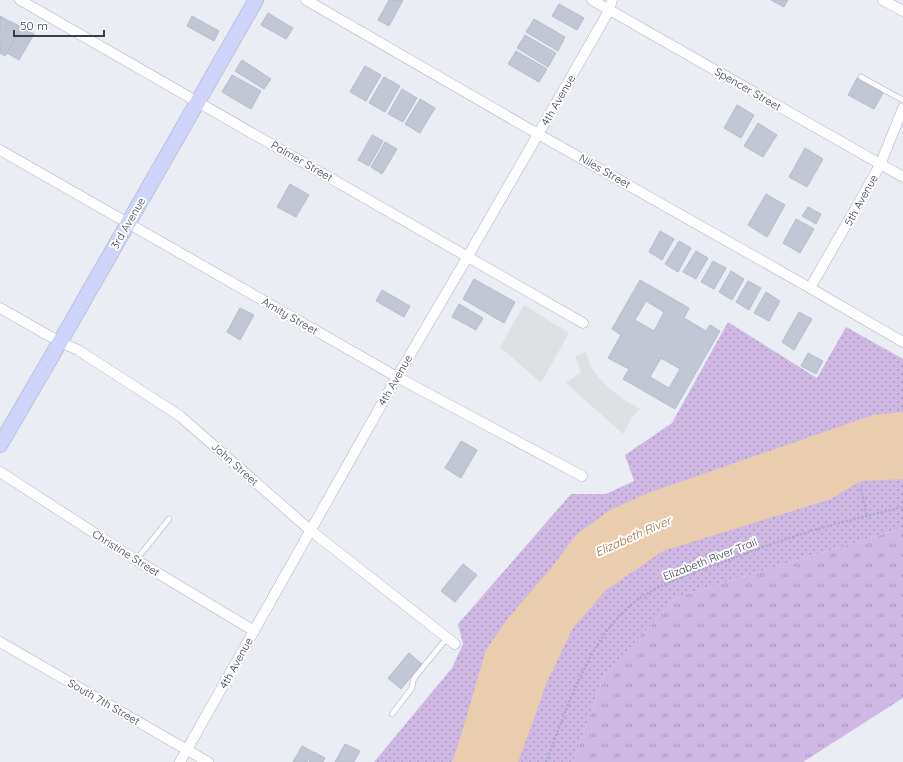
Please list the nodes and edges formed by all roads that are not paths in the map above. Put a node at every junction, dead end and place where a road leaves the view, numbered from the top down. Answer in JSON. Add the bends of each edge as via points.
{"nodes":[{"id":1,"x":20,"y":0,"type":"edge"},
{"id":2,"x":256,"y":0,"type":"edge"},
{"id":3,"x":306,"y":0,"type":"edge"},
{"id":4,"x":592,"y":0,"type":"edge"},
{"id":5,"x":883,"y":0,"type":"edge"},
{"id":6,"x":611,"y":5,"type":"edge"},
{"id":7,"x":903,"y":12,"type":"edge"},
{"id":8,"x":862,"y":77,"type":"dead end"},
{"id":9,"x":903,"y":100,"type":"edge"},
{"id":10,"x":197,"y":102,"type":"junction"},
{"id":11,"x":903,"y":108,"type":"edge"},
{"id":12,"x":538,"y":134,"type":"junction"},
{"id":13,"x":0,"y":150,"type":"edge"},
{"id":14,"x":880,"y":165,"type":"junction"},
{"id":15,"x":903,"y":177,"type":"edge"},
{"id":16,"x":128,"y":224,"type":"junction"},
{"id":17,"x":468,"y":256,"type":"junction"},
{"id":18,"x":810,"y":288,"type":"junction"},
{"id":19,"x":0,"y":308,"type":"edge"},
{"id":20,"x":583,"y":322,"type":"dead end"},
{"id":21,"x":60,"y":342,"type":"junction"},
{"id":22,"x":903,"y":342,"type":"edge"},
{"id":23,"x":397,"y":377,"type":"junction"},
{"id":24,"x":0,"y":445,"type":"edge"},
{"id":25,"x":0,"y":472,"type":"edge"},
{"id":26,"x":582,"y":476,"type":"dead end"},
{"id":27,"x":169,"y":519,"type":"dead end"},
{"id":28,"x":310,"y":530,"type":"junction"},
{"id":29,"x":136,"y":560,"type":"junction"},
{"id":30,"x":254,"y":631,"type":"junction"},
{"id":31,"x":451,"y":641,"type":"joint"},
{"id":32,"x":0,"y":642,"type":"edge"},
{"id":33,"x":392,"y":714,"type":"dead end"},
{"id":34,"x":187,"y":750,"type":"junction"},
{"id":35,"x":180,"y":762,"type":"edge"},
{"id":36,"x":208,"y":762,"type":"edge"}],
"edges":[{"from":1,"to":10,"type":"street","name":"Palmer Street"},
{"from":2,"to":10,"type":"street","name":"3rd Avenue"},
{"from":3,"to":12,"type":"street","name":"Niles Street"},
{"from":4,"to":6,"type":"street","name":"Spencer Street"},
{"from":5,"to":7,"type":"street"},
{"from":6,"to":12,"type":"street","name":"4th Avenue"},
{"from":6,"to":14,"type":"street","name":"Spencer Street"},
{"from":8,"to":9,"type":"lane"},
{"from":10,"to":16,"type":"street","name":"3rd Avenue"},
{"from":10,"to":17,"type":"street","name":"Palmer Street"},
{"from":11,"to":14,"type":"street","name":"5th Avenue"},
{"from":12,"to":17,"type":"street","name":"4th Avenue"},
{"from":12,"to":18,"type":"street","name":"Niles Street"},
{"from":13,"to":16,"type":"street","name":"Amity Street"},
{"from":14,"to":15,"type":"street","name":"Spencer Street"},
{"from":14,"to":18,"type":"street","name":"5th Avenue"},
{"from":16,"to":21,"type":"street","name":"3rd Avenue"},
{"from":16,"to":23,"type":"street","name":"Amity Street"},
{"from":17,"to":20,"type":"street","name":"Palmer Street"},
{"from":17,"to":23,"type":"street","name":"4th Avenue"},
{"from":18,"to":22,"type":"street","name":"Niles Street"},
{"from":19,"to":21,"type":"street","name":"John Street"},
{"from":21,"to":24,"type":"street","name":"3rd Avenue"},
{"from":21,"to":28,"type":"street","name":"John Street","via":[[78,350],[180,416]]},
{"from":23,"to":26,"type":"street","name":"Amity Street"},
{"from":23,"to":28,"type":"street","name":"4th Avenue"},
{"from":25,"to":29,"type":"street","name":"Christine Street"},
{"from":27,"to":29,"type":"lane"},
{"from":28,"to":30,"type":"street","name":"4th Avenue"},
{"from":28,"to":31,"type":"street","name":"John Street"},
{"from":29,"to":30,"type":"street","name":"Christine Street"},
{"from":30,"to":34,"type":"street","name":"4th Avenue"},
{"from":31,"to":33,"type":"lane","via":[[415,678],[412,688]]},
{"from":32,"to":34,"type":"street","name":"South 7th Street"},
{"from":34,"to":35,"type":"street","name":"4th Avenue"},
{"from":34,"to":36,"type":"street","name":"South 7th Street"}]}
